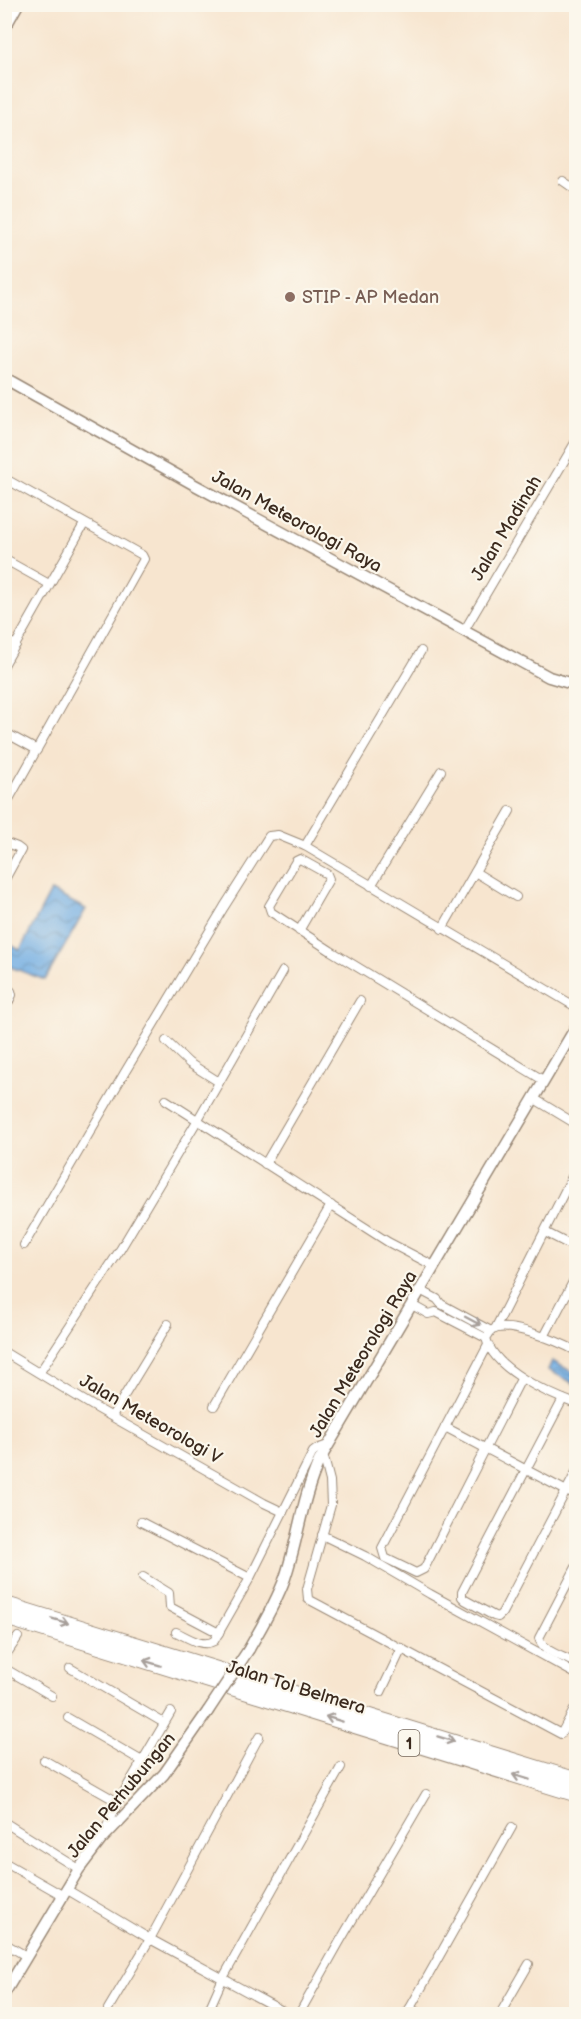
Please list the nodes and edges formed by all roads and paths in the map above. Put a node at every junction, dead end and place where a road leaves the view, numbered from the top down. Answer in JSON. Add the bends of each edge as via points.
{"nodes":[{"id":1,"x":18,"y":4,"type":"edge"},
{"id":2,"x":4,"y":29,"type":"edge"},
{"id":3,"x":563,"y":181,"type":"dead end"},
{"id":4,"x":576,"y":189,"type":"edge"},
{"id":5,"x":4,"y":378,"type":"edge"},
{"id":6,"x":576,"y":441,"type":"edge"},
{"id":7,"x":4,"y":478,"type":"edge"},
{"id":8,"x":84,"y":524,"type":"junction"},
{"id":9,"x":4,"y":559,"type":"edge"},
{"id":10,"x":49,"y":584,"type":"junction"},
{"id":11,"x":464,"y":631,"type":"junction"},
{"id":12,"x":4,"y":639,"type":"edge"},
{"id":13,"x":16,"y":645,"type":"junction"},
{"id":14,"x":421,"y":651,"type":"dead end"},
{"id":15,"x":4,"y":665,"type":"edge"},
{"id":16,"x":576,"y":685,"type":"edge"},
{"id":17,"x":4,"y":732,"type":"edge"},
{"id":18,"x":37,"y":750,"type":"junction"},
{"id":19,"x":441,"y":771,"type":"dead end"},
{"id":20,"x":4,"y":808,"type":"edge"},
{"id":21,"x":510,"y":811,"type":"dead end"},
{"id":22,"x":5,"y":841,"type":"edge"},
{"id":23,"x":305,"y":846,"type":"junction"},
{"id":24,"x":475,"y":872,"type":"junction"},
{"id":25,"x":4,"y":881,"type":"edge"},
{"id":26,"x":371,"y":886,"type":"junction"},
{"id":27,"x":516,"y":897,"type":"dead end"},
{"id":28,"x":442,"y":929,"type":"junction"},
{"id":29,"x":299,"y":931,"type":"junction"},
{"id":30,"x":283,"y":971,"type":"dead end"},
{"id":31,"x":4,"y":987,"type":"edge"},
{"id":32,"x":360,"y":1001,"type":"dead end"},
{"id":33,"x":576,"y":1007,"type":"edge"},
{"id":34,"x":4,"y":1011,"type":"edge"},
{"id":35,"x":576,"y":1027,"type":"edge"},
{"id":36,"x":166,"y":1041,"type":"dead end"},
{"id":37,"x":543,"y":1080,"type":"junction"},
{"id":38,"x":219,"y":1082,"type":"junction"},
{"id":39,"x":533,"y":1098,"type":"junction"},
{"id":40,"x":166,"y":1100,"type":"dead end"},
{"id":41,"x":197,"y":1121,"type":"junction"},
{"id":42,"x":576,"y":1124,"type":"edge"},
{"id":43,"x":265,"y":1164,"type":"junction"},
{"id":44,"x":576,"y":1168,"type":"edge"},
{"id":45,"x":331,"y":1205,"type":"junction"},
{"id":46,"x":545,"y":1232,"type":"junction"},
{"id":47,"x":24,"y":1245,"type":"dead end"},
{"id":48,"x":576,"y":1248,"type":"edge"},
{"id":49,"x":435,"y":1266,"type":"junction"},
{"id":50,"x":576,"y":1276,"type":"edge"},
{"id":51,"x":420,"y":1290,"type":"junction"},
{"id":52,"x":412,"y":1305,"type":"junction"},
{"id":53,"x":438,"y":1308,"type":"junction"},
{"id":54,"x":168,"y":1324,"type":"dead end"},
{"id":55,"x":490,"y":1336,"type":"junction"},
{"id":56,"x":544,"y":1337,"type":"junction"},
{"id":57,"x":576,"y":1351,"type":"edge"},
{"id":58,"x":4,"y":1352,"type":"edge"},
{"id":59,"x":40,"y":1372,"type":"junction"},
{"id":60,"x":521,"y":1378,"type":"junction"},
{"id":61,"x":562,"y":1399,"type":"junction"},
{"id":62,"x":576,"y":1404,"type":"edge"},
{"id":63,"x":214,"y":1406,"type":"dead end"},
{"id":64,"x":112,"y":1416,"type":"junction"},
{"id":65,"x":445,"y":1427,"type":"junction"},
{"id":66,"x":485,"y":1448,"type":"junction"},
{"id":67,"x":325,"y":1449,"type":"junction"},
{"id":68,"x":525,"y":1470,"type":"junction"},
{"id":69,"x":576,"y":1472,"type":"edge"},
{"id":70,"x":566,"y":1491,"type":"junction"},
{"id":71,"x":576,"y":1496,"type":"edge"},
{"id":72,"x":283,"y":1512,"type":"junction"},
{"id":73,"x":141,"y":1522,"type":"dead end"},
{"id":74,"x":322,"y":1535,"type":"junction"},
{"id":75,"x":576,"y":1567,"type":"edge"},
{"id":76,"x":143,"y":1577,"type":"dead end"},
{"id":77,"x":250,"y":1578,"type":"junction"},
{"id":78,"x":4,"y":1604,"type":"edge"},
{"id":79,"x":4,"y":1617,"type":"edge"},
{"id":80,"x":176,"y":1632,"type":"dead end"},
{"id":81,"x":219,"y":1633,"type":"junction"},
{"id":82,"x":18,"y":1637,"type":"dead end"},
{"id":83,"x":402,"y":1648,"type":"junction"},
{"id":84,"x":4,"y":1658,"type":"edge"},
{"id":85,"x":576,"y":1662,"type":"edge"},
{"id":86,"x":4,"y":1668,"type":"edge"},
{"id":87,"x":70,"y":1668,"type":"dead end"},
{"id":88,"x":576,"y":1674,"type":"edge"},
{"id":89,"x":381,"y":1692,"type":"dead end"},
{"id":90,"x":52,"y":1696,"type":"dead end"},
{"id":91,"x":576,"y":1706,"type":"edge"},
{"id":92,"x":171,"y":1712,"type":"dead end"},
{"id":93,"x":208,"y":1712,"type":"joint"},
{"id":94,"x":68,"y":1718,"type":"dead end"},
{"id":95,"x":164,"y":1723,"type":"junction"},
{"id":96,"x":259,"y":1737,"type":"dead end"},
{"id":97,"x":44,"y":1760,"type":"dead end"},
{"id":98,"x":142,"y":1761,"type":"junction"},
{"id":99,"x":341,"y":1767,"type":"dead end"},
{"id":100,"x":576,"y":1780,"type":"edge"},
{"id":101,"x":426,"y":1794,"type":"dead end"},
{"id":102,"x":576,"y":1794,"type":"edge"},
{"id":103,"x":118,"y":1802,"type":"junction"},
{"id":104,"x":4,"y":1822,"type":"edge"},
{"id":105,"x":512,"y":1827,"type":"dead end"},
{"id":106,"x":101,"y":1840,"type":"junction"},
{"id":107,"x":4,"y":1862,"type":"edge"},
{"id":108,"x":79,"y":1869,"type":"junction"},
{"id":109,"x":64,"y":1892,"type":"junction"},
{"id":110,"x":150,"y":1939,"type":"junction"},
{"id":111,"x":4,"y":1943,"type":"edge"},
{"id":112,"x":26,"y":1956,"type":"junction"},
{"id":113,"x":529,"y":1964,"type":"dead end"},
{"id":114,"x":223,"y":1978,"type":"junction"},
{"id":115,"x":4,"y":1994,"type":"edge"},
{"id":116,"x":108,"y":2009,"type":"dead end"},
{"id":117,"x":408,"y":2011,"type":"edge"},
{"id":118,"x":207,"y":2014,"type":"edge"},
{"id":119,"x":288,"y":2014,"type":"edge"},
{"id":120,"x":299,"y":2014,"type":"edge"},
{"id":121,"x":420,"y":2014,"type":"edge"},
{"id":122,"x":500,"y":2014,"type":"edge"}],
"edges":[{"from":1,"to":2,"type":"main road"},
{"from":3,"to":4,"type":"street"},
{"from":5,"to":11,"type":"main road","name":"Jalan Meteorologi Raya"},
{"from":6,"to":11,"type":"street","name":"Jalan Madinah"},
{"from":7,"to":8,"type":"street"},
{"from":8,"to":10,"type":"street"},
{"from":8,"to":18,"type":"street","via":[[144,559]]},
{"from":9,"to":10,"type":"street"},
{"from":10,"to":13,"type":"street"},
{"from":11,"to":16,"type":"main road","name":"Jalan Meteorologi Raya","via":[[549,677]]},
{"from":12,"to":13,"type":"street"},
{"from":13,"to":15,"type":"street"},
{"from":14,"to":23,"type":"street"},
{"from":17,"to":18,"type":"street"},
{"from":18,"to":20,"type":"street"},
{"from":19,"to":26,"type":"street"},
{"from":21,"to":24,"type":"street"},
{"from":22,"to":25,"type":"street","via":[[20,852]]},
{"from":23,"to":26,"type":"street"},
{"from":23,"to":47,"type":"street","via":[[278,835],[268,838]]},
{"from":24,"to":27,"type":"street"},
{"from":24,"to":28,"type":"street"},
{"from":26,"to":28,"type":"street"},
{"from":28,"to":33,"type":"street"},
{"from":29,"to":29,"type":"street","via":[[269,908],[300,859],[329,879]]},
{"from":29,"to":37,"type":"street"},
{"from":30,"to":38,"type":"street"},
{"from":31,"to":34,"type":"street","via":[[12,995]]},
{"from":32,"to":43,"type":"street"},
{"from":35,"to":37,"type":"main road","name":"Jalan Meteorologi Raya"},
{"from":36,"to":38,"type":"street","via":[[189,1063]]},
{"from":37,"to":39,"type":"main road","name":"Jalan Meteorologi Raya"},
{"from":38,"to":41,"type":"street"},
{"from":39,"to":42,"type":"street"},
{"from":39,"to":49,"type":"main road","name":"Jalan Meteorologi Raya"},
{"from":40,"to":41,"type":"street"},
{"from":41,"to":43,"type":"street"},
{"from":41,"to":59,"type":"street","via":[[120,1250]]},
{"from":43,"to":45,"type":"street"},
{"from":44,"to":46,"type":"street"},
{"from":45,"to":49,"type":"street","via":[[388,1242]]},
{"from":45,"to":63,"type":"street"},
{"from":46,"to":48,"type":"street"},
{"from":46,"to":55,"type":"street"},
{"from":49,"to":51,"type":"main road","name":"Jalan Meteorologi Raya"},
{"from":50,"to":56,"type":"street"},
{"from":51,"to":52,"type":"main road","name":"Jalan Meteorologi Raya"},
{"from":51,"to":53,"type":"street","via":[[437,1299]]},
{"from":52,"to":53,"type":"street","via":[[428,1314]]},
{"from":52,"to":67,"type":"main road","name":"Jalan Meteorologi Raya"},
{"from":53,"to":55,"type":"street"},
{"from":54,"to":64,"type":"street"},
{"from":55,"to":56,"type":"street","via":[[520,1329]]},
{"from":55,"to":60,"type":"street","via":[[503,1362]]},
{"from":55,"to":65,"type":"street"},
{"from":56,"to":57,"type":"street"},
{"from":58,"to":59,"type":"street","name":"Jalan Meteorologi V"},
{"from":59,"to":64,"type":"street","name":"Jalan Meteorologi V"},
{"from":60,"to":61,"type":"street"},
{"from":60,"to":66,"type":"street"},
{"from":61,"to":62,"type":"street"},
{"from":61,"to":68,"type":"street"},
{"from":64,"to":72,"type":"street","name":"Jalan Meteorologi V"},
{"from":65,"to":66,"type":"street"},
{"from":65,"to":66,"type":"street","via":[[382,1548],[385,1557],[416,1574],[424,1569]]},
{"from":66,"to":68,"type":"street"},
{"from":67,"to":72,"type":"street","via":[[313,1452]]},
{"from":67,"to":74,"type":"street","via":[[332,1497]]},
{"from":67,"to":93,"type":"main road","name":"Jalan Meteorologi Raya","bridge":true,"via":[[312,1478],[282,1587],[249,1649]]},
{"from":68,"to":70,"type":"street"},
{"from":68,"to":70,"type":"street","via":[[462,1592],[465,1600],[494,1616],[502,1613]]},
{"from":69,"to":70,"type":"street"},
{"from":70,"to":71,"type":"street"},
{"from":72,"to":77,"type":"street"},
{"from":73,"to":77,"type":"street"},
{"from":74,"to":83,"type":"street","via":[[307,1589],[308,1599]]},
{"from":74,"to":88,"type":"street"},
{"from":75,"to":85,"type":"street","via":[[539,1638],[543,1646]]},
{"from":76,"to":81,"type":"street","via":[[169,1593],[170,1607]]},
{"from":77,"to":81,"type":"street"},
{"from":78,"to":100,"type":"highway","name":"Jalan Tol Belmera","number":"1","one_way":true},
{"from":102,"to":79,"type":"highway","name":"Jalan Tol Belmera","number":"1","one_way":true},
{"from":80,"to":81,"type":"street","via":[[209,1644]]},
{"from":82,"to":84,"type":"street"},
{"from":83,"to":89,"type":"street"},
{"from":83,"to":91,"type":"street","via":[[561,1734]]},
{"from":86,"to":90,"type":"street"},
{"from":87,"to":95,"type":"street"},
{"from":92,"to":95,"type":"street"},
{"from":93,"to":106,"type":"main road","name":"Jalan Perhubungan","via":[[164,1774]]},
{"from":94,"to":98,"type":"street"},
{"from":95,"to":98,"type":"street"},
{"from":96,"to":110,"type":"street"},
{"from":97,"to":103,"type":"street"},
{"from":98,"to":103,"type":"street"},
{"from":99,"to":114,"type":"street"},
{"from":101,"to":120,"type":"street"},
{"from":103,"to":106,"type":"street"},
{"from":104,"to":108,"type":"street"},
{"from":105,"to":117,"type":"street"},
{"from":106,"to":108,"type":"main road","name":"Jalan Perhubungan"},
{"from":107,"to":109,"type":"street"},
{"from":108,"to":109,"type":"main road","name":"Jalan Perhubungan"},
{"from":109,"to":110,"type":"street"},
{"from":109,"to":112,"type":"main road","name":"Jalan Perhubungan"},
{"from":110,"to":114,"type":"street"},
{"from":110,"to":116,"type":"street"},
{"from":111,"to":112,"type":"street"},
{"from":112,"to":115,"type":"main road","name":"Jalan Perhubungan"},
{"from":113,"to":122,"type":"street"},
{"from":114,"to":118,"type":"street"},
{"from":114,"to":119,"type":"street"},
{"from":117,"to":121,"type":"street"}]}
